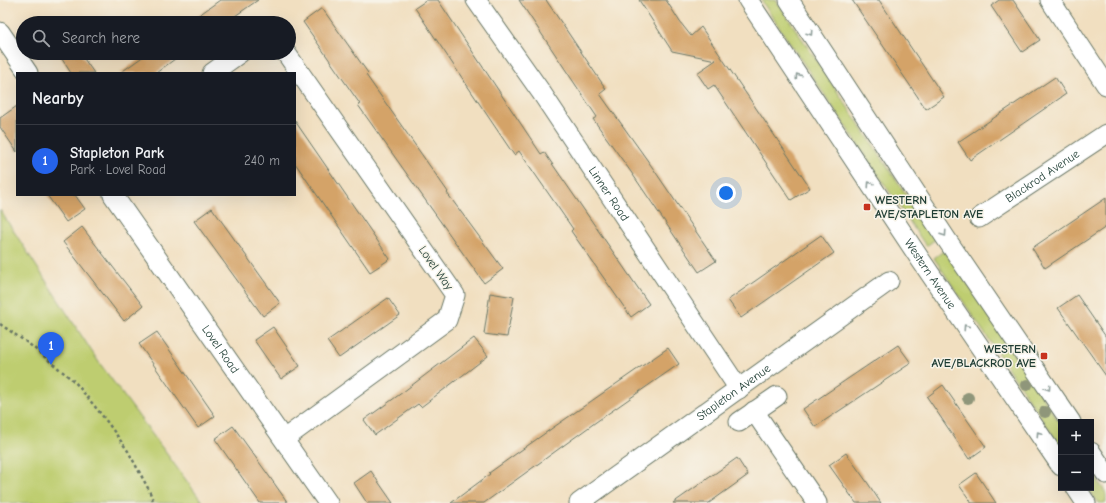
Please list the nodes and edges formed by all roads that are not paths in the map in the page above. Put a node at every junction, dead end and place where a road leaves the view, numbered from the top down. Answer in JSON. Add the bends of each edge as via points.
{"nodes":[{"id":1,"x":476,"y":0,"type":"edge"},
{"id":2,"x":748,"y":0,"type":"edge"},
{"id":3,"x":789,"y":0,"type":"edge"},
{"id":4,"x":1050,"y":0,"type":"edge"},
{"id":5,"x":0,"y":32,"type":"edge"},
{"id":6,"x":16,"y":55,"type":"edge"},
{"id":7,"x":19,"y":60,"type":"edge"},
{"id":8,"x":230,"y":60,"type":"edge"},
{"id":9,"x":291,"y":60,"type":"edge"},
{"id":10,"x":27,"y":72,"type":"edge"},
{"id":11,"x":213,"y":72,"type":"edge"},
{"id":12,"x":1106,"y":84,"type":"edge"},
{"id":13,"x":1106,"y":134,"type":"edge"},
{"id":14,"x":114,"y":196,"type":"edge"},
{"id":15,"x":979,"y":218,"type":"dead end"},
{"id":16,"x":889,"y":281,"type":"dead end"},
{"id":17,"x":739,"y":389,"type":"junction"},
{"id":18,"x":777,"y":396,"type":"dead end"},
{"id":19,"x":1069,"y":419,"type":"edge"},
{"id":20,"x":284,"y":439,"type":"junction"},
{"id":21,"x":1093,"y":455,"type":"edge"},
{"id":22,"x":1058,"y":462,"type":"edge"},
{"id":23,"x":1106,"y":474,"type":"edge"},
{"id":24,"x":1078,"y":491,"type":"edge"},
{"id":25,"x":328,"y":503,"type":"edge"},
{"id":26,"x":578,"y":503,"type":"edge"},
{"id":27,"x":817,"y":503,"type":"edge"},
{"id":28,"x":1086,"y":503,"type":"edge"}],
"edges":[{"from":1,"to":17,"type":"street","name":"Linner Road","via":[[541,92]]},
{"from":22,"to":2,"type":"street","name":"Western Avenue","one_way":true},
{"from":3,"to":19,"type":"street","one_way":true},
{"from":4,"to":12,"type":"street"},
{"from":5,"to":6,"type":"street"},
{"from":7,"to":10,"type":"street"},
{"from":8,"to":11,"type":"street"},
{"from":9,"to":20,"type":"street","name":"Lovel Way","via":[[455,296],[447,320]]},
{"from":13,"to":15,"type":"street","name":"Blackrod Avenue"},
{"from":14,"to":20,"type":"street","name":"Lovel Road"},
{"from":16,"to":17,"type":"street","name":"Stapleton Avenue"},
{"from":17,"to":26,"type":"street","name":"Stapleton Avenue"},
{"from":18,"to":27,"type":"street","via":[[746,416]]},
{"from":20,"to":25,"type":"street","name":"Lovel Road"},
{"from":21,"to":23,"type":"street"},
{"from":24,"to":28,"type":"street"}]}
